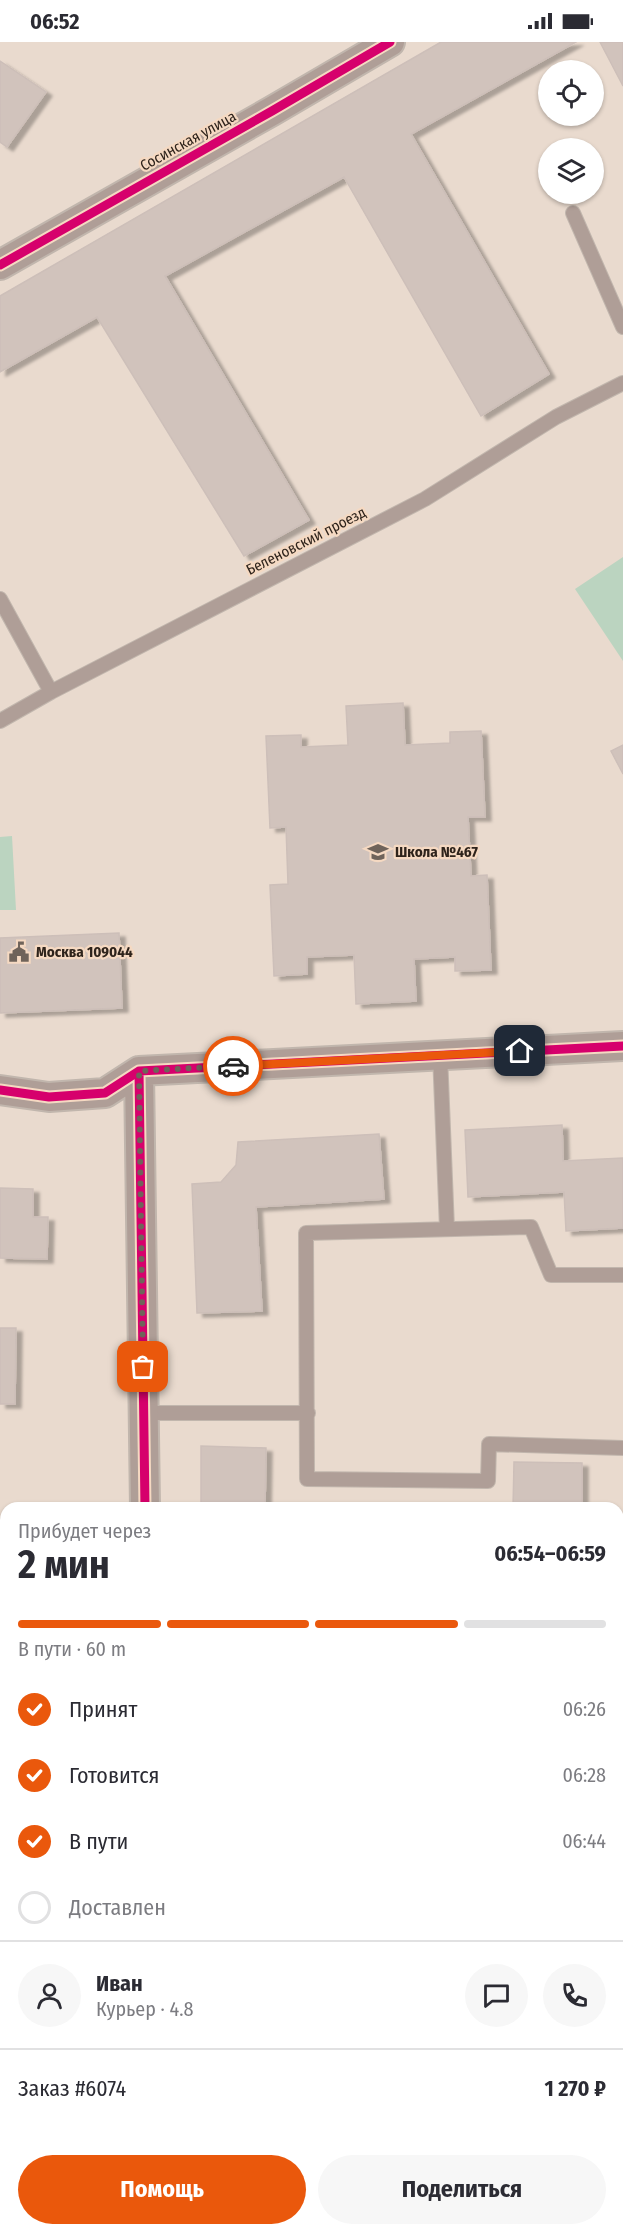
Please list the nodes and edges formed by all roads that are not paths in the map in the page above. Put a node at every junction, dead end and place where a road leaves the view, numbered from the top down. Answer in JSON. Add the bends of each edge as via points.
{"nodes":[{"id":1,"x":390,"y":42,"type":"edge"},
{"id":2,"x":573,"y":213,"type":"dead end"},
{"id":3,"x":0,"y":265,"type":"edge"},
{"id":4,"x":623,"y":327,"type":"edge"},
{"id":5,"x":623,"y":383,"type":"edge"},
{"id":6,"x":0,"y":599,"type":"edge"},
{"id":7,"x":51,"y":692,"type":"junction"},
{"id":8,"x":0,"y":721,"type":"edge"},
{"id":9,"x":623,"y":1046,"type":"edge"},
{"id":10,"x":440,"y":1054,"type":"junction"},
{"id":11,"x":139,"y":1071,"type":"junction"},
{"id":12,"x":0,"y":1090,"type":"edge"},
{"id":13,"x":447,"y":1228,"type":"junction"},
{"id":14,"x":623,"y":1275,"type":"edge"},
{"id":15,"x":144,"y":1413,"type":"junction"},
{"id":16,"x":308,"y":1413,"type":"junction"},
{"id":17,"x":623,"y":1448,"type":"edge"},
{"id":18,"x":145,"y":1502,"type":"edge"}],
"edges":[{"from":1,"to":3,"type":"street","name":"Сосинская улица"},
{"from":2,"to":4,"type":"lane"},
{"from":5,"to":7,"type":"lane","name":"Беленовский проезд","via":[[556,417],[425,499]]},
{"from":6,"to":7,"type":"lane"},
{"from":7,"to":8,"type":"lane","name":"Беленовский проезд"},
{"from":9,"to":10,"type":"street"},
{"from":10,"to":11,"type":"street"},
{"from":10,"to":13,"type":"lane"},
{"from":11,"to":12,"type":"street","via":[[105,1093],[49,1097]]},
{"from":11,"to":15,"type":"street"},
{"from":13,"to":14,"type":"lane","via":[[531,1227],[551,1275]]},
{"from":13,"to":16,"type":"lane","via":[[306,1233]]},
{"from":15,"to":16,"type":"lane"},
{"from":15,"to":18,"type":"street"},
{"from":16,"to":17,"type":"lane","via":[[307,1479],[488,1481],[489,1444]]}]}
